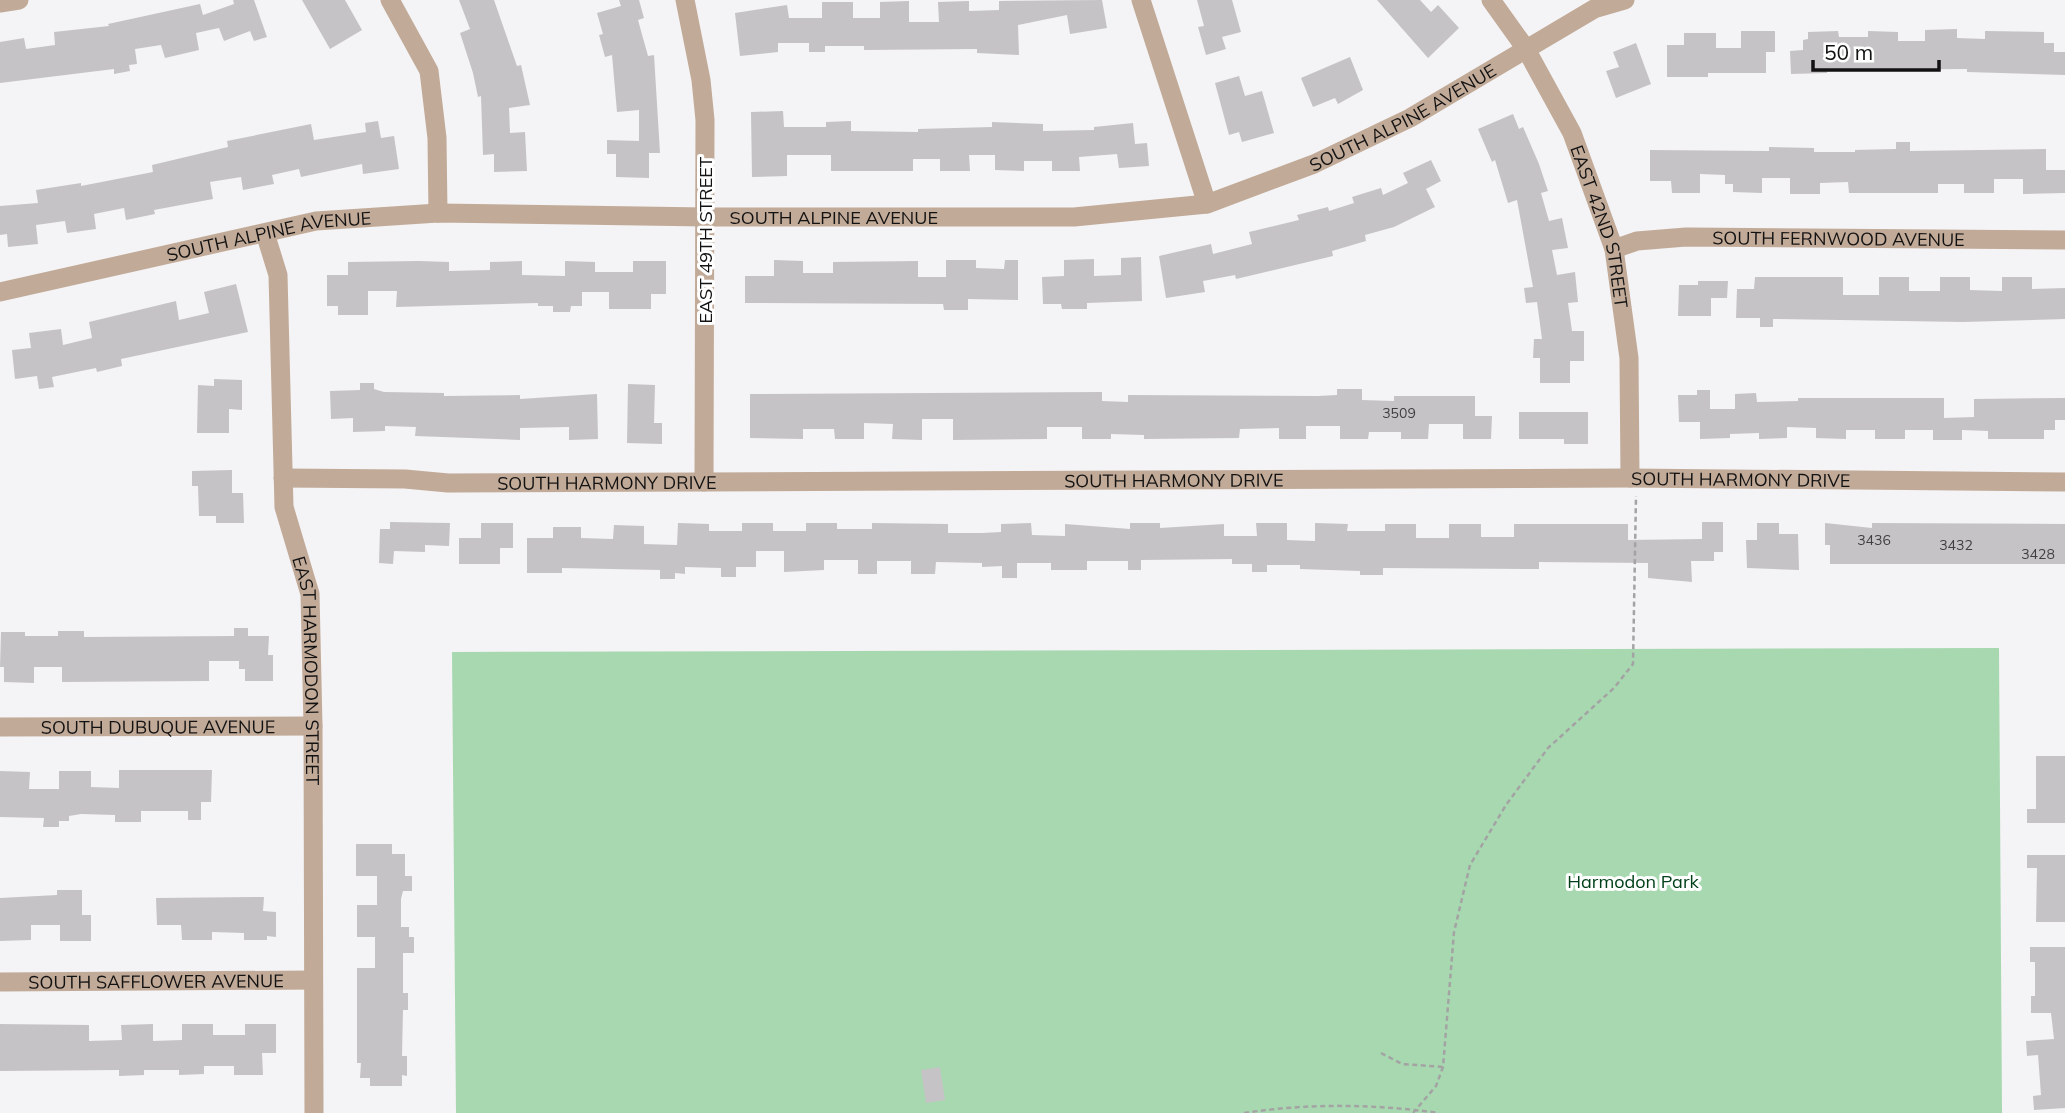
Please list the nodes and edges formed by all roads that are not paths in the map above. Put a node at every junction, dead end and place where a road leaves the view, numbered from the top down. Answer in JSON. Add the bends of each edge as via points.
{"nodes":[{"id":1,"x":19,"y":0,"type":"edge"},
{"id":2,"x":390,"y":0,"type":"edge"},
{"id":3,"x":685,"y":0,"type":"edge"},
{"id":4,"x":1140,"y":0,"type":"edge"},
{"id":5,"x":1491,"y":0,"type":"edge"},
{"id":6,"x":1625,"y":0,"type":"edge"},
{"id":7,"x":0,"y":3,"type":"edge"},
{"id":8,"x":1526,"y":49,"type":"junction"},
{"id":9,"x":1207,"y":204,"type":"junction"},
{"id":10,"x":438,"y":213,"type":"junction"},
{"id":11,"x":706,"y":217,"type":"junction"},
{"id":12,"x":265,"y":233,"type":"junction"},
{"id":13,"x":2065,"y":240,"type":"edge"},
{"id":14,"x":1614,"y":249,"type":"junction"},
{"id":15,"x":0,"y":292,"type":"edge"},
{"id":16,"x":283,"y":478,"type":"junction"},
{"id":17,"x":1630,"y":478,"type":"junction"},
{"id":18,"x":704,"y":482,"type":"junction"},
{"id":19,"x":2065,"y":482,"type":"edge"},
{"id":20,"x":313,"y":726,"type":"junction"},
{"id":21,"x":0,"y":727,"type":"edge"},
{"id":22,"x":313,"y":980,"type":"junction"},
{"id":23,"x":0,"y":982,"type":"edge"},
{"id":24,"x":314,"y":1113,"type":"edge"}],
"edges":[{"from":1,"to":7,"type":"street"},
{"from":2,"to":10,"type":"street","via":[[429,71],[437,138]]},
{"from":3,"to":11,"type":"street","name":"EAST 49TH STREET","via":[[705,120]]},
{"from":4,"to":9,"type":"street"},
{"from":5,"to":8,"type":"street","name":"EAST 42ND STREET"},
{"from":6,"to":8,"type":"street","name":"SOUTH ALPINE AVENUE","via":[[1594,9]]},
{"from":8,"to":9,"type":"street","name":"SOUTH ALPINE AVENUE","via":[[1410,118],[1314,164]]},
{"from":8,"to":14,"type":"street","name":"EAST 42ND STREET","via":[[1572,134]]},
{"from":9,"to":11,"type":"street","name":"SOUTH ALPINE AVENUE","via":[[1074,217]]},
{"from":10,"to":11,"type":"street","name":"SOUTH ALPINE AVENUE"},
{"from":10,"to":12,"type":"street","name":"SOUTH ALPINE AVENUE","via":[[316,221]]},
{"from":11,"to":18,"type":"street","name":"EAST 49TH STREET"},
{"from":12,"to":15,"type":"street","name":"SOUTH ALPINE AVENUE"},
{"from":12,"to":16,"type":"street","name":"EAST HARMODON STREET","via":[[278,275]]},
{"from":13,"to":14,"type":"street","name":"SOUTH FERNWOOD AVENUE","via":[[1686,237],[1637,241]]},
{"from":14,"to":17,"type":"street","name":"EAST 42ND STREET","via":[[1629,358]]},
{"from":16,"to":18,"type":"street","name":"SOUTH HARMONY DRIVE"},
{"from":16,"to":20,"type":"street","name":"EAST HARMODON STREET","via":[[284,507],[310,594]]},
{"from":17,"to":18,"type":"street","name":"SOUTH HARMONY DRIVE"},
{"from":17,"to":19,"type":"street","name":"SOUTH HARMONY DRIVE"},
{"from":20,"to":21,"type":"street","name":"SOUTH DUBUQUE AVENUE"},
{"from":20,"to":22,"type":"street","name":"EAST HARMODON STREET"},
{"from":22,"to":23,"type":"street","name":"SOUTH SAFFLOWER AVENUE"},
{"from":22,"to":24,"type":"street","name":"EAST HARMODON STREET"}]}
